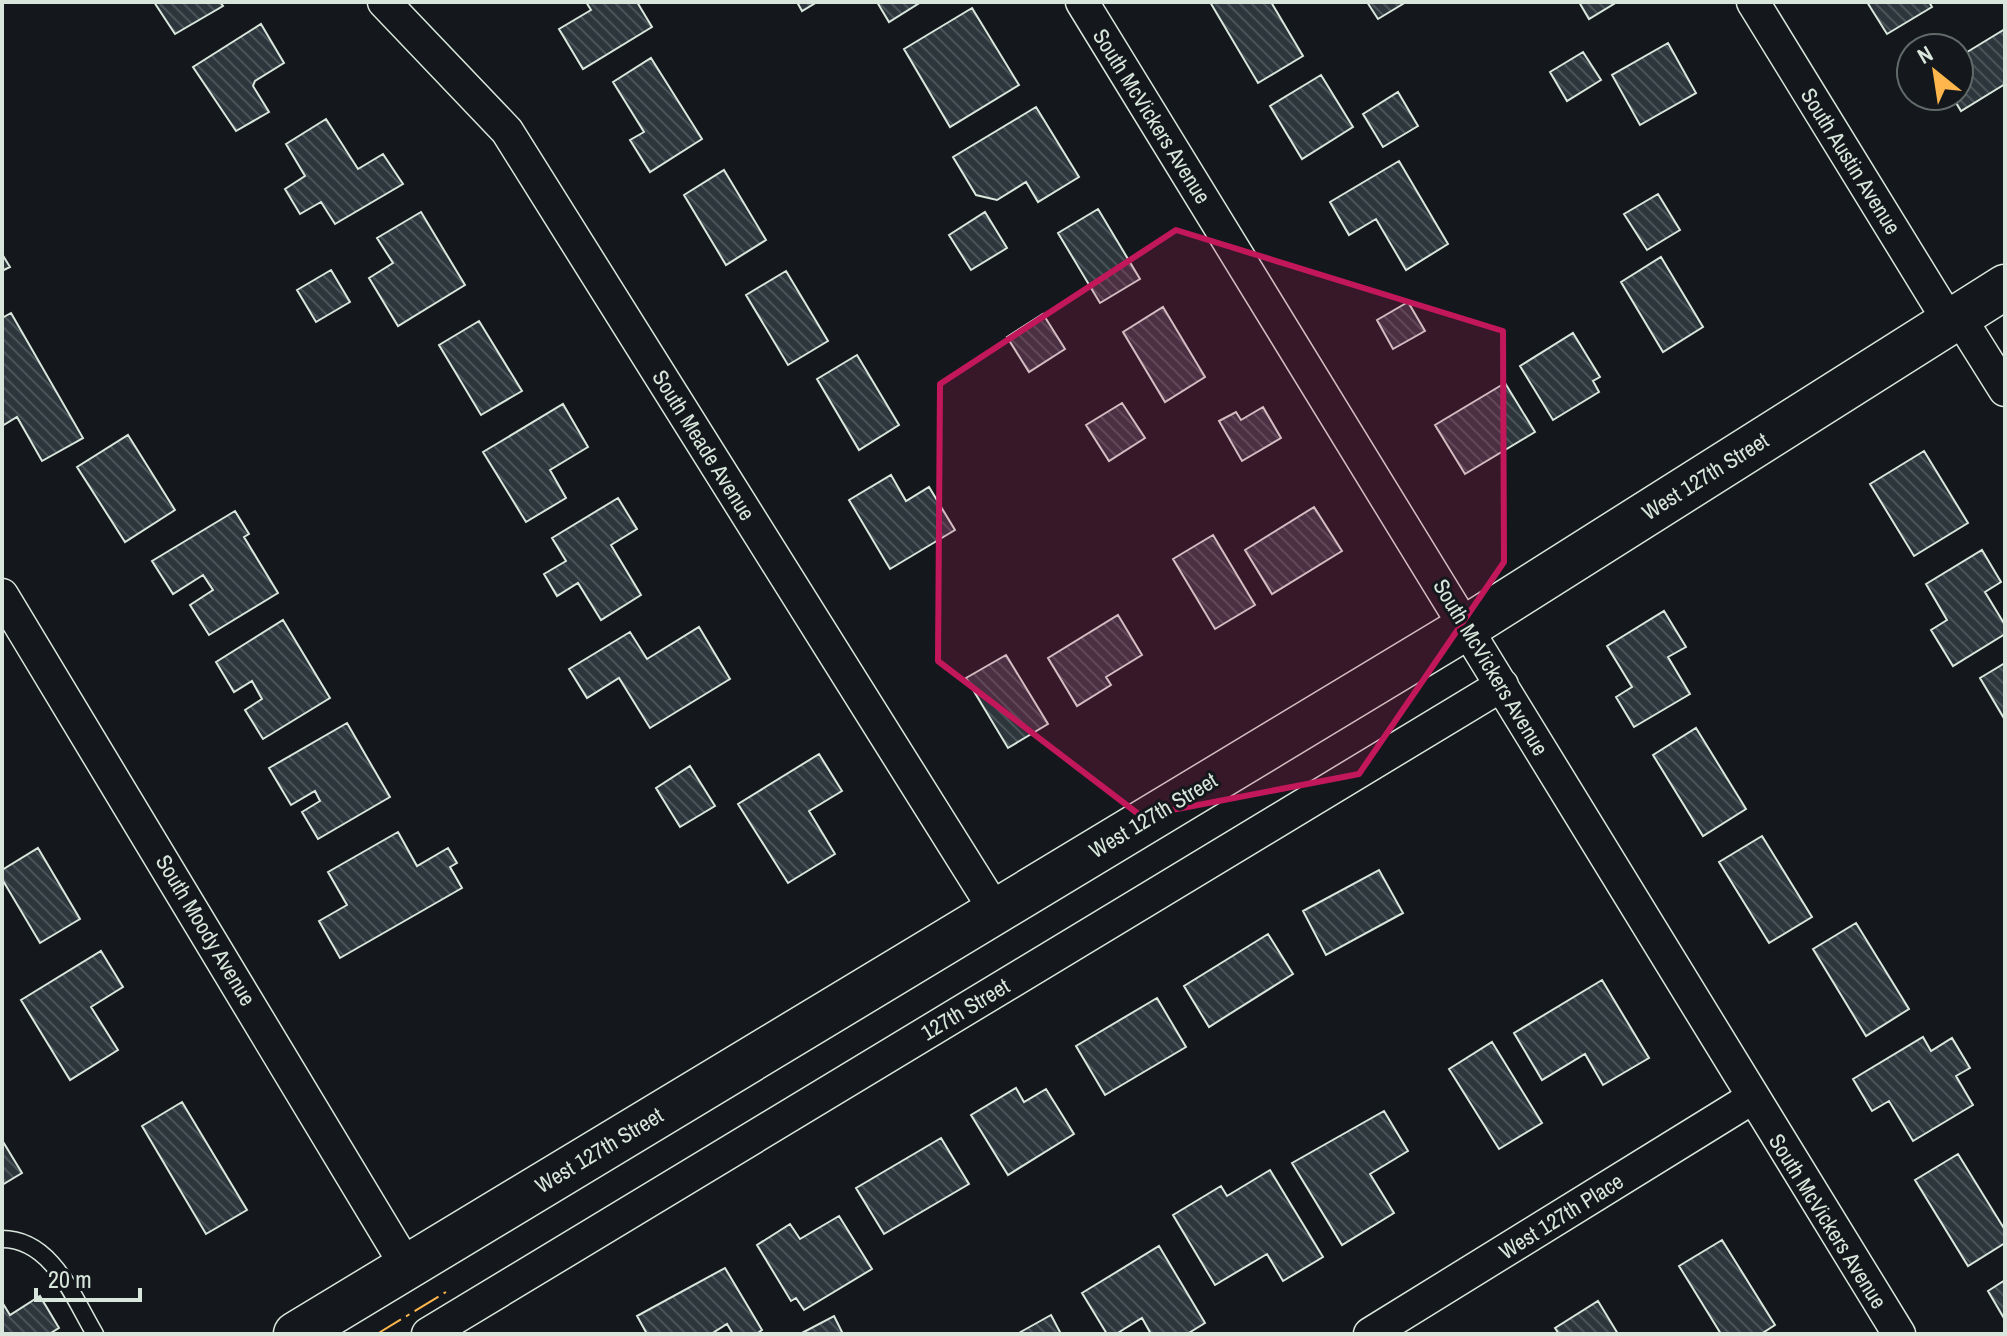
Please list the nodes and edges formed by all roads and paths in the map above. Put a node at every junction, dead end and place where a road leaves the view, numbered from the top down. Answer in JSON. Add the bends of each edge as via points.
{"nodes":[{"id":1,"x":384,"y":2,"type":"edge"},
{"id":2,"x":1082,"y":2,"type":"edge"},
{"id":3,"x":1753,"y":2,"type":"edge"},
{"id":4,"x":2005,"y":287,"type":"edge"},
{"id":5,"x":1954,"y":318,"type":"junction"},
{"id":6,"x":2005,"y":390,"type":"edge"},
{"id":7,"x":2,"y":595,"type":"edge"},
{"id":8,"x":1467,"y":627,"type":"junction"},
{"id":9,"x":1502,"y":685,"type":"junction"},
{"id":10,"x":995,"y":910,"type":"junction"},
{"id":11,"x":1752,"y":1098,"type":"junction"},
{"id":12,"x":2,"y":1239,"type":"edge"},
{"id":13,"x":407,"y":1267,"type":"junction"},
{"id":14,"x":95,"y":1334,"type":"edge"},
{"id":15,"x":296,"y":1334,"type":"edge"},
{"id":16,"x":428,"y":1334,"type":"edge"},
{"id":17,"x":1370,"y":1334,"type":"edge"},
{"id":18,"x":1899,"y":1334,"type":"edge"}],
"edges":[{"from":1,"to":10,"type":"street","name":"South Meade Avenue","via":[[507,131]]},
{"from":2,"to":8,"type":"street","name":"South McVickers Avenue"},
{"from":3,"to":5,"type":"street","name":"South Austin Avenue"},
{"from":4,"to":5,"type":"main road","name":"West 127th Street"},
{"from":5,"to":6,"type":"street","name":"South Austin Avenue"},
{"from":5,"to":8,"type":"main road","name":"West 127th Street"},
{"from":7,"to":13,"type":"street","name":"South Moody Avenue"},
{"from":8,"to":9,"type":"street","name":"South McVickers Avenue"},
{"from":8,"to":10,"type":"main road","name":"West 127th Street"},
{"from":9,"to":11,"type":"street","name":"South McVickers Avenue"},
{"from":9,"to":16,"type":"street","name":"127th Street"},
{"from":10,"to":13,"type":"main road","name":"West 127th Street"},
{"from":11,"to":17,"type":"street","name":"West 127th Place"},
{"from":11,"to":18,"type":"street","name":"South McVickers Avenue"},
{"from":12,"to":14,"type":"lane","via":[[16,1239],[50,1259]]},
{"from":13,"to":15,"type":"main road","name":"West 127th Street"}]}
